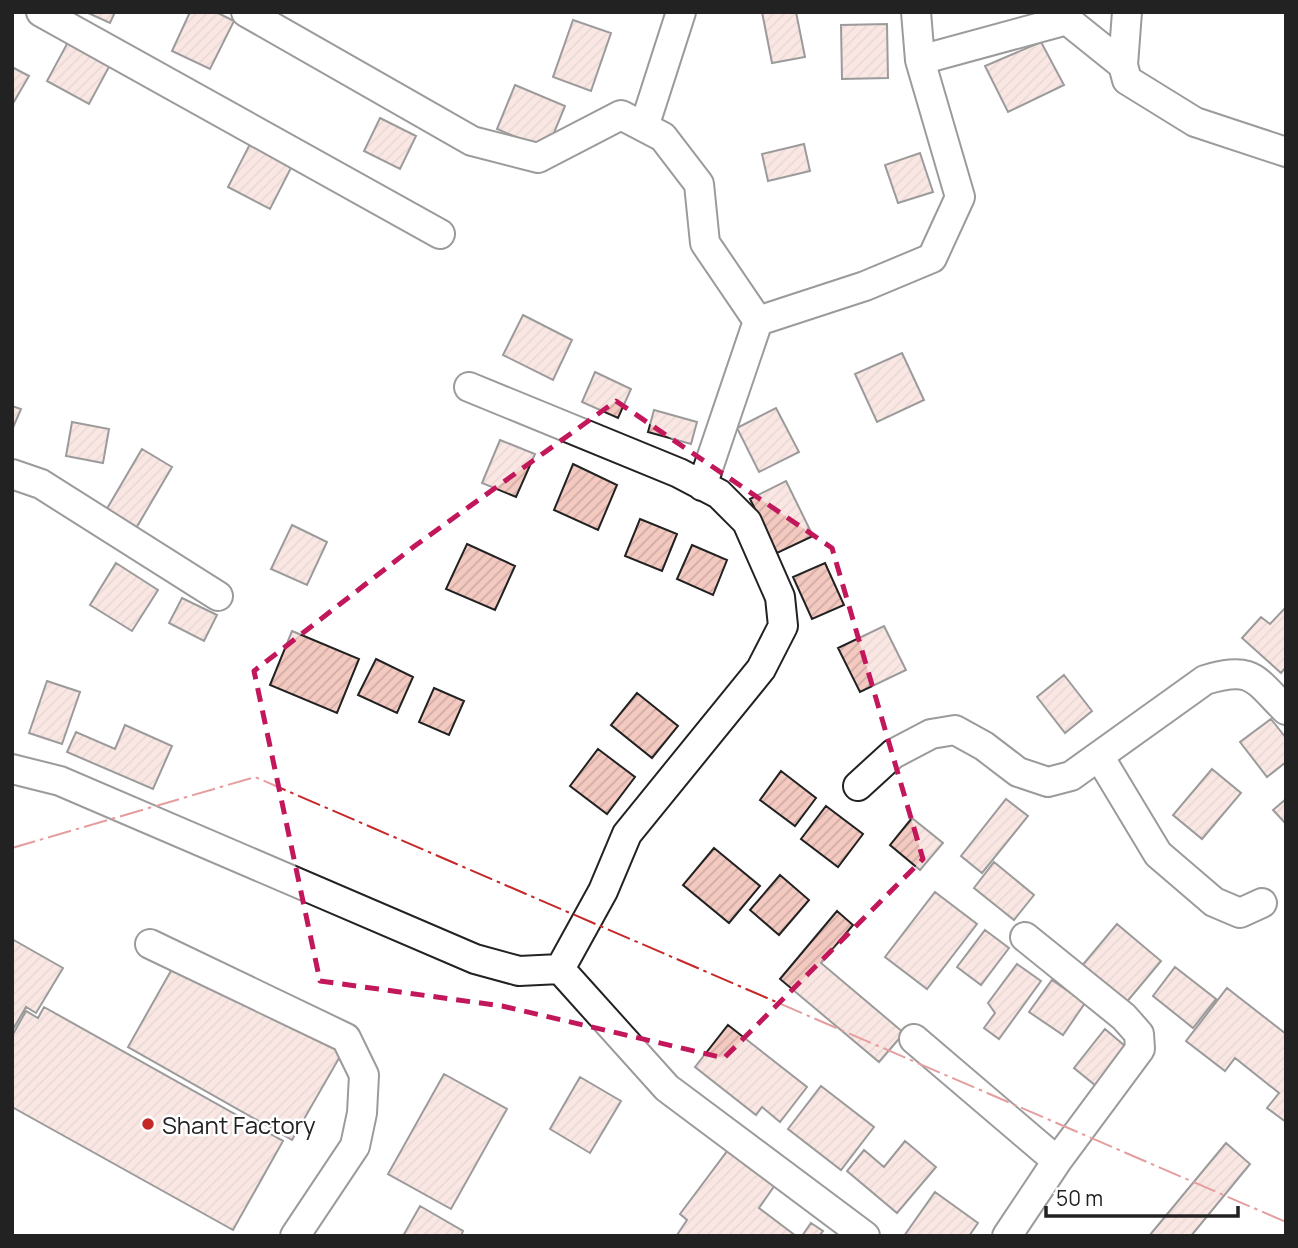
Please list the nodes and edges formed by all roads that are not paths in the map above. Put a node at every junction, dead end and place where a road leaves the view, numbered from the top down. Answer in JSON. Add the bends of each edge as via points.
{"nodes":[{"id":1,"x":41,"y":12,"type":"edge"},
{"id":2,"x":246,"y":12,"type":"edge"},
{"id":3,"x":681,"y":12,"type":"edge"},
{"id":4,"x":916,"y":12,"type":"edge"},
{"id":5,"x":1127,"y":12,"type":"edge"},
{"id":6,"x":920,"y":60,"type":"junction"},
{"id":7,"x":1122,"y":65,"type":"junction"},
{"id":8,"x":644,"y":127,"type":"junction"},
{"id":9,"x":1286,"y":152,"type":"edge"},
{"id":10,"x":440,"y":234,"type":"dead end"},
{"id":11,"x":758,"y":321,"type":"junction"},
{"id":12,"x":469,"y":387,"type":"dead end"},
{"id":13,"x":12,"y":474,"type":"edge"},
{"id":14,"x":702,"y":485,"type":"junction"},
{"id":15,"x":218,"y":596,"type":"dead end"},
{"id":16,"x":1286,"y":710,"type":"edge"},
{"id":17,"x":1099,"y":756,"type":"junction"},
{"id":18,"x":12,"y":769,"type":"edge"},
{"id":19,"x":858,"y":786,"type":"dead end"},
{"id":20,"x":1262,"y":903,"type":"dead end"},
{"id":21,"x":1025,"y":937,"type":"dead end"},
{"id":22,"x":150,"y":944,"type":"dead end"},
{"id":23,"x":560,"y":969,"type":"junction"},
{"id":24,"x":914,"y":1039,"type":"dead end"},
{"id":25,"x":1057,"y":1161,"type":"junction"},
{"id":26,"x":295,"y":1236,"type":"edge"},
{"id":27,"x":865,"y":1236,"type":"edge"},
{"id":28,"x":1007,"y":1236,"type":"edge"}],
"edges":[{"from":1,"to":10,"type":"street"},
{"from":2,"to":8,"type":"street","via":[[472,141],[538,158],[621,115]]},
{"from":3,"to":8,"type":"street"},
{"from":4,"to":6,"type":"street"},
{"from":5,"to":7,"type":"street"},
{"from":6,"to":7,"type":"street","via":[[1067,20]]},
{"from":6,"to":11,"type":"street","via":[[960,197],[932,258],[866,286]]},
{"from":7,"to":9,"type":"street","via":[[1126,80],[1195,122]]},
{"from":8,"to":11,"type":"street","via":[[663,138],[699,184],[705,243]]},
{"from":11,"to":14,"type":"street"},
{"from":12,"to":14,"type":"street"},
{"from":13,"to":15,"type":"street","via":[[41,484]]},
{"from":14,"to":23,"type":"street","via":[[747,522],[780,597],[783,626],[761,669],[627,834],[603,891]]},
{"from":16,"to":17,"type":"street","via":[[1252,675],[1231,673],[1206,680]]},
{"from":17,"to":19,"type":"street","via":[[1071,776],[1048,782],[1017,772],[955,730],[931,734],[893,754]]},
{"from":17,"to":20,"type":"street","via":[[1158,854],[1214,902],[1240,913]]},
{"from":18,"to":23,"type":"street","via":[[60,781],[475,958],[519,971]]},
{"from":21,"to":25,"type":"street","via":[[1139,1034],[1140,1049]]},
{"from":22,"to":26,"type":"street","via":[[346,1038],[364,1075],[355,1146]]},
{"from":23,"to":27,"type":"street","via":[[667,1088]]},
{"from":24,"to":25,"type":"street"},
{"from":25,"to":28,"type":"street"}]}
